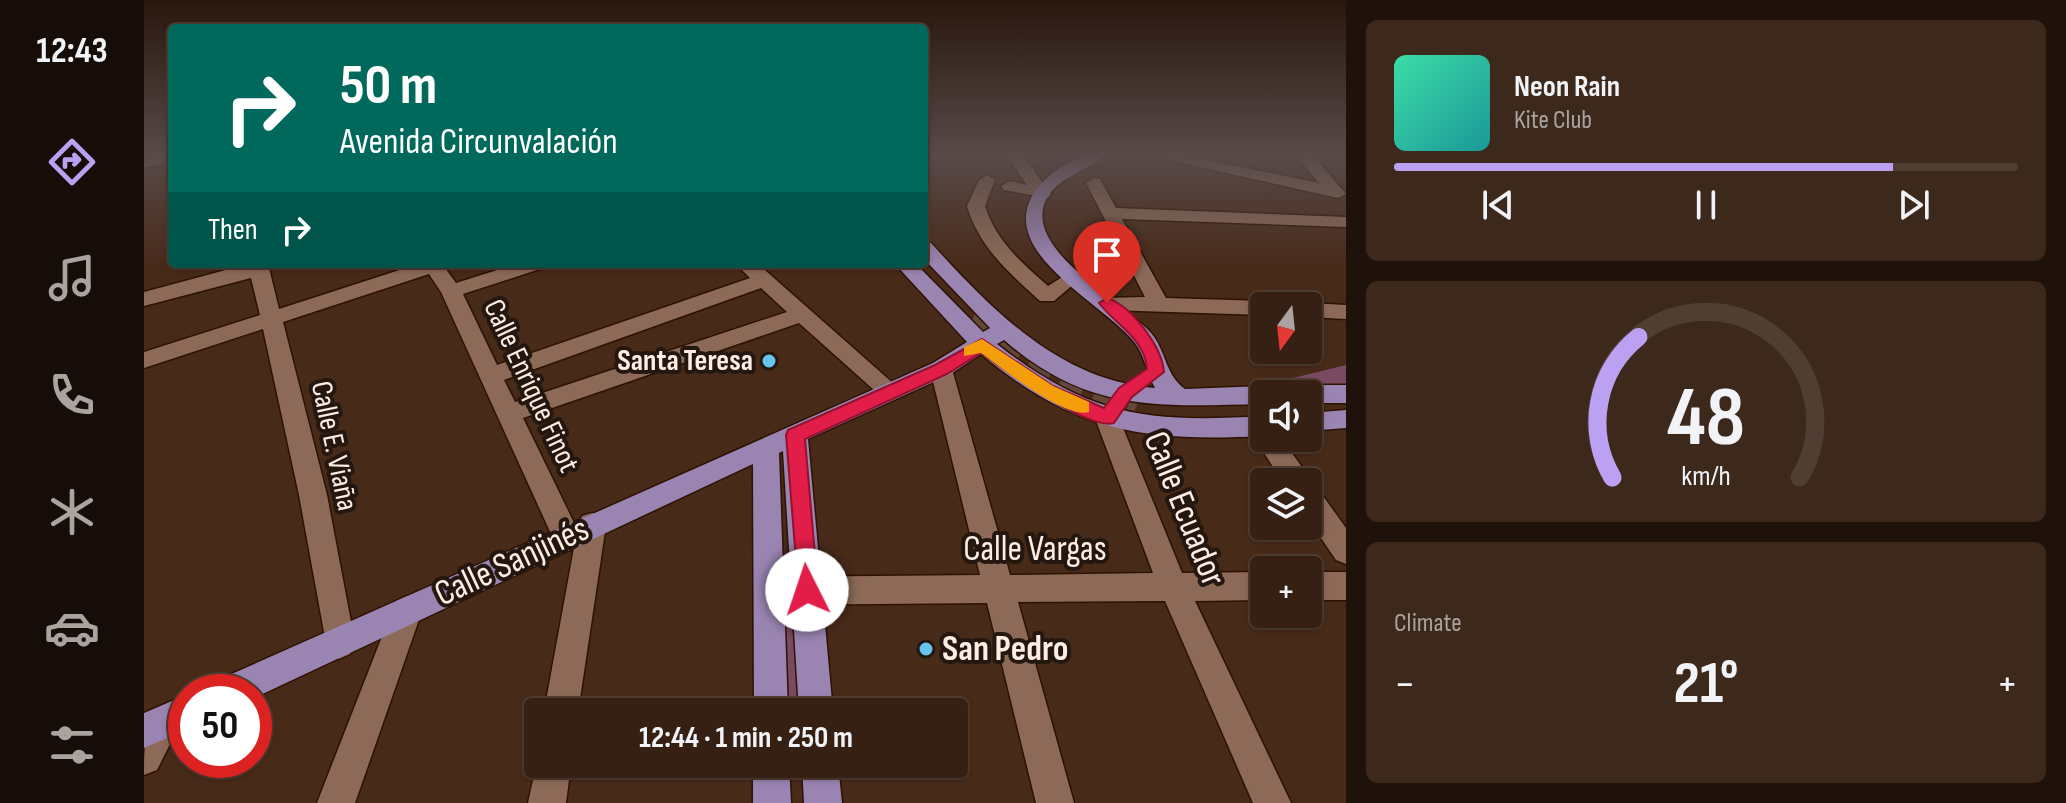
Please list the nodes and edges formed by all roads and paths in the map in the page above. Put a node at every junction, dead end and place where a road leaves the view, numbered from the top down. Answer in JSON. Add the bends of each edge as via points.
{"nodes":[{"id":1,"x":983,"y":190,"type":"edge"},
{"id":2,"x":1028,"y":190,"type":"edge"},
{"id":3,"x":1040,"y":190,"type":"edge"},
{"id":4,"x":1045,"y":190,"type":"edge"},
{"id":5,"x":1098,"y":190,"type":"edge"},
{"id":6,"x":1312,"y":190,"type":"edge"},
{"id":7,"x":1042,"y":194,"type":"junction"},
{"id":8,"x":1341,"y":197,"type":"edge"},
{"id":9,"x":1110,"y":213,"type":"junction"},
{"id":10,"x":1346,"y":222,"type":"edge"},
{"id":11,"x":928,"y":251,"type":"edge"},
{"id":12,"x":255,"y":268,"type":"edge"},
{"id":13,"x":259,"y":268,"type":"edge"},
{"id":14,"x":426,"y":268,"type":"edge"},
{"id":15,"x":437,"y":268,"type":"edge"},
{"id":16,"x":523,"y":268,"type":"edge"},
{"id":17,"x":750,"y":268,"type":"edge"},
{"id":18,"x":909,"y":268,"type":"edge"},
{"id":19,"x":927,"y":268,"type":"edge"},
{"id":20,"x":1072,"y":277,"type":"junction"},
{"id":21,"x":763,"y":280,"type":"junction"},
{"id":22,"x":451,"y":291,"type":"junction"},
{"id":23,"x":144,"y":299,"type":"edge"},
{"id":24,"x":1107,"y":303,"type":"junction"},
{"id":25,"x":1158,"y":303,"type":"junction"},
{"id":26,"x":1250,"y":307,"type":"edge"},
{"id":27,"x":1322,"y":311,"type":"edge"},
{"id":28,"x":1346,"y":312,"type":"edge"},
{"id":29,"x":800,"y":315,"type":"junction"},
{"id":30,"x":272,"y":319,"type":"junction"},
{"id":31,"x":972,"y":319,"type":"tunnel mouth"},
{"id":32,"x":1003,"y":330,"type":"junction"},
{"id":33,"x":982,"y":345,"type":"junction"},
{"id":34,"x":144,"y":360,"type":"edge"},
{"id":35,"x":941,"y":369,"type":"junction"},
{"id":36,"x":1156,"y":372,"type":"junction"},
{"id":37,"x":491,"y":376,"type":"junction"},
{"id":38,"x":891,"y":392,"type":"junction"},
{"id":39,"x":1250,"y":396,"type":"edge"},
{"id":40,"x":1180,"y":398,"type":"junction"},
{"id":41,"x":1123,"y":407,"type":"junction"},
{"id":42,"x":506,"y":414,"type":"junction"},
{"id":43,"x":1250,"y":424,"type":"edge"},
{"id":44,"x":795,"y":435,"type":"junction"},
{"id":45,"x":766,"y":448,"type":"junction"},
{"id":46,"x":1322,"y":517,"type":"edge"},
{"id":47,"x":580,"y":531,"type":"junction"},
{"id":48,"x":1346,"y":551,"type":"edge"},
{"id":49,"x":1173,"y":586,"type":"junction"},
{"id":50,"x":1250,"y":586,"type":"edge"},
{"id":51,"x":1322,"y":586,"type":"edge"},
{"id":52,"x":1346,"y":586,"type":"edge"},
{"id":53,"x":996,"y":587,"type":"junction"},
{"id":54,"x":807,"y":590,"type":"junction"},
{"id":55,"x":769,"y":591,"type":"junction"},
{"id":56,"x":407,"y":611,"type":"junction"},
{"id":57,"x":339,"y":643,"type":"junction"},
{"id":58,"x":270,"y":674,"type":"edge"},
{"id":59,"x":562,"y":698,"type":"edge"},
{"id":60,"x":771,"y":698,"type":"edge"},
{"id":61,"x":815,"y":698,"type":"edge"},
{"id":62,"x":165,"y":722,"type":"edge"},
{"id":63,"x":144,"y":757,"type":"edge"},
{"id":64,"x":551,"y":778,"type":"edge"},
{"id":65,"x":771,"y":778,"type":"edge"},
{"id":66,"x":821,"y":778,"type":"edge"},
{"id":67,"x":336,"y":803,"type":"edge"},
{"id":68,"x":547,"y":803,"type":"edge"},
{"id":69,"x":772,"y":803,"type":"edge"},
{"id":70,"x":823,"y":803,"type":"edge"},
{"id":71,"x":1055,"y":803,"type":"edge"},
{"id":72,"x":1272,"y":803,"type":"edge"}],
"edges":[{"from":1,"to":20,"type":"street","via":[[976,206],[980,222],[1001,253],[1047,296]]},
{"from":2,"to":7,"type":"street"},
{"from":3,"to":7,"type":"street"},
{"from":4,"to":7,"type":"main road"},
{"from":5,"to":9,"type":"street"},
{"from":6,"to":8,"type":"street"},
{"from":7,"to":20,"type":"main road","via":[[1033,208],[1031,227]]},
{"from":9,"to":10,"type":"street"},
{"from":9,"to":25,"type":"street"},
{"from":11,"to":32,"type":"main road"},
{"from":12,"to":23,"type":"street"},
{"from":13,"to":30,"type":"street","name":"Calle E. Viaña"},
{"from":14,"to":30,"type":"street"},
{"from":15,"to":22,"type":"street","name":"Calle Enrique Finot"},
{"from":16,"to":22,"type":"street"},
{"from":17,"to":21,"type":"street"},
{"from":18,"to":33,"type":"main road"},
{"from":19,"to":31,"type":"main road"},
{"from":20,"to":24,"type":"main road"},
{"from":21,"to":29,"type":"street"},
{"from":21,"to":37,"type":"street"},
{"from":22,"to":37,"type":"street","name":"Calle Enrique Finot"},
{"from":24,"to":25,"type":"street"},
{"from":24,"to":36,"type":"main road","via":[[1144,338],[1155,357]]},
{"from":25,"to":26,"type":"street"},
{"from":27,"to":28,"type":"street"},
{"from":29,"to":38,"type":"street"},
{"from":29,"to":42,"type":"street"},
{"from":30,"to":34,"type":"street"},
{"from":30,"to":57,"type":"street","name":"Calle E. Viaña","via":[[313,495]]},
{"from":32,"to":33,"type":"main road","name":"Calle Sanjinés"},
{"from":32,"to":41,"type":"main road"},
{"from":33,"to":35,"type":"main road","name":"Calle Sanjinés"},
{"from":33,"to":41,"type":"main road","via":[[1047,390]]},
{"from":35,"to":38,"type":"main road","name":"Calle Sanjinés"},
{"from":35,"to":53,"type":"street"},
{"from":36,"to":40,"type":"main road","via":[[1165,389]]},
{"from":36,"to":41,"type":"main road"},
{"from":37,"to":42,"type":"street","name":"Calle Enrique Finot"},
{"from":38,"to":44,"type":"main road","name":"Calle Sanjinés"},
{"from":39,"to":40,"type":"main road"},
{"from":40,"to":41,"type":"main road"},
{"from":41,"to":43,"type":"main road"},
{"from":41,"to":49,"type":"street","name":"Calle Ecuador","via":[[1115,445]]},
{"from":42,"to":47,"type":"street","name":"Calle Enrique Finot"},
{"from":44,"to":45,"type":"main road","name":"Calle Sanjinés"},
{"from":44,"to":54,"type":"main road"},
{"from":45,"to":47,"type":"main road","name":"Calle Sanjinés"},
{"from":45,"to":55,"type":"main road"},
{"from":46,"to":48,"type":"street"},
{"from":47,"to":56,"type":"main road","name":"Calle Sanjinés"},
{"from":47,"to":59,"type":"street"},
{"from":49,"to":50,"type":"street","name":"Calle Vargas"},
{"from":49,"to":53,"type":"street","name":"Calle Vargas"},
{"from":49,"to":72,"type":"street","name":"Calle Ecuador"},
{"from":51,"to":52,"type":"street"},
{"from":53,"to":54,"type":"street","name":"Calle Vargas"},
{"from":53,"to":71,"type":"street"},
{"from":54,"to":55,"type":"street","name":"Calle Vargas"},
{"from":54,"to":61,"type":"main road"},
{"from":55,"to":60,"type":"main road"},
{"from":56,"to":57,"type":"main road","name":"Calle Sanjinés"},
{"from":56,"to":67,"type":"street"},
{"from":57,"to":58,"type":"main road","name":"Calle Sanjinés"},
{"from":62,"to":63,"type":"street"},
{"from":64,"to":68,"type":"street"},
{"from":65,"to":69,"type":"main road"},
{"from":66,"to":70,"type":"main road"}]}
